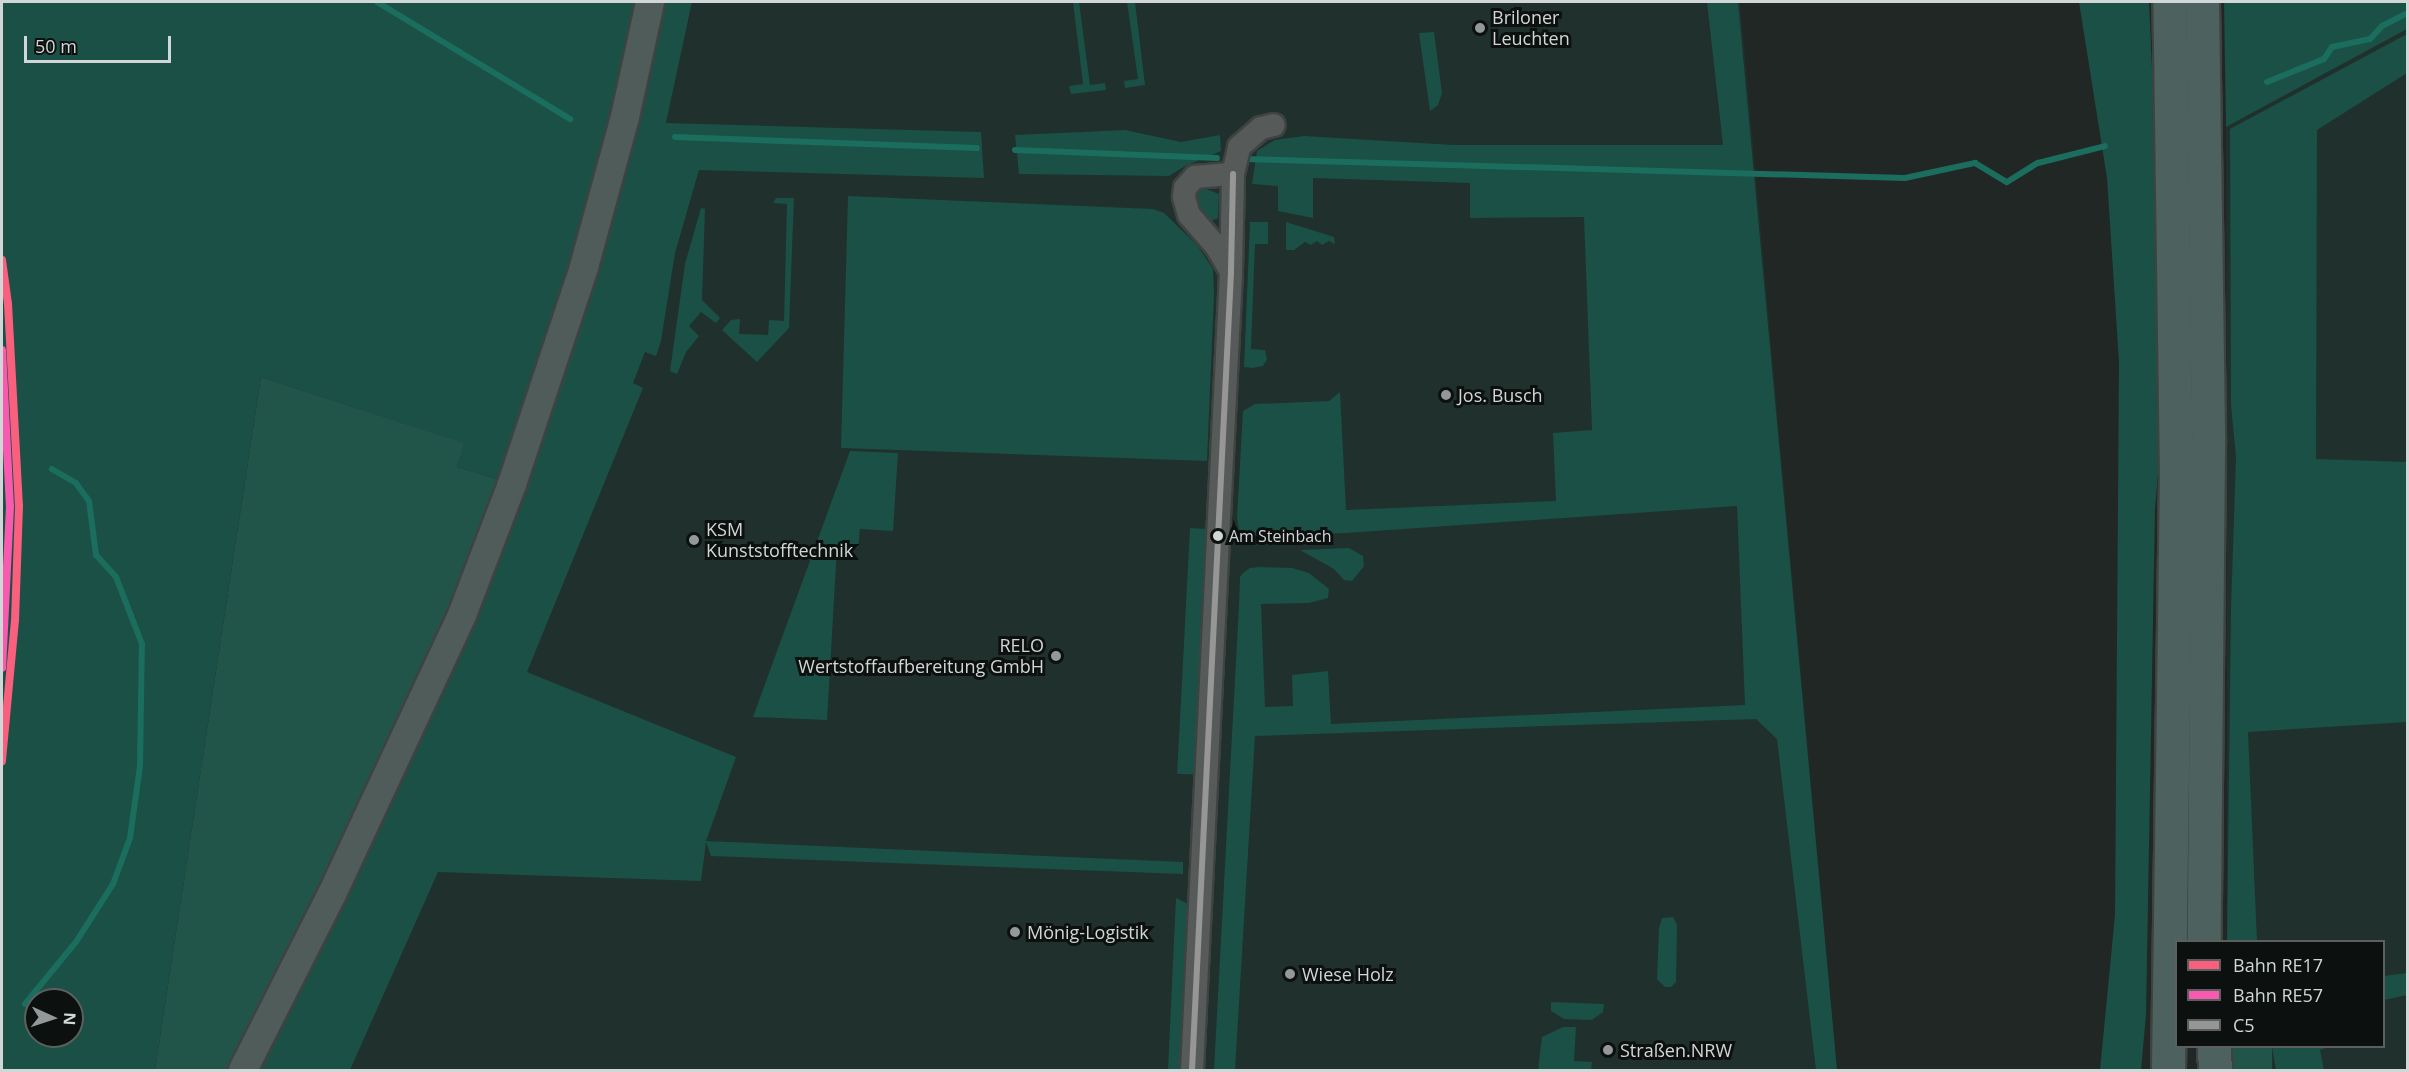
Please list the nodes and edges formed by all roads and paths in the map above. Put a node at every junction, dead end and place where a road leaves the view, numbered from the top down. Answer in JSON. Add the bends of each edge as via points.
{"nodes":[{"id":1,"x":650,"y":2,"type":"edge"},
{"id":2,"x":2169,"y":2,"type":"edge"},
{"id":3,"x":2202,"y":2,"type":"edge"},
{"id":4,"x":1274,"y":125,"type":"dead end"},
{"id":5,"x":1233,"y":174,"type":"junction"},
{"id":6,"x":1230,"y":272,"type":"junction"},
{"id":7,"x":2171,"y":881,"type":"junction"},
{"id":8,"x":2206,"y":940,"type":"edge"},
{"id":9,"x":2202,"y":1048,"type":"edge"},
{"id":10,"x":2214,"y":1048,"type":"edge"},
{"id":11,"x":243,"y":1071,"type":"edge"},
{"id":12,"x":1192,"y":1071,"type":"edge"},
{"id":13,"x":2150,"y":1071,"type":"edge"},
{"id":14,"x":2168,"y":1071,"type":"edge"},
{"id":15,"x":2201,"y":1071,"type":"edge"},
{"id":16,"x":2215,"y":1071,"type":"edge"}],
"edges":[{"from":1,"to":11,"type":"main road","via":[[625,117],[584,267],[512,484],[462,615],[332,894]]},
{"from":2,"to":7,"type":"highway","via":[[2176,475]]},
{"from":3,"to":8,"type":"highway","via":[[2208,444]]},
{"from":4,"to":5,"type":"street","via":[[1261,128],[1239,147]]},
{"from":5,"to":6,"type":"street"},
{"from":5,"to":6,"type":"street","via":[[1195,177],[1185,188],[1184,197],[1189,214],[1216,246]]},
{"from":6,"to":12,"type":"street"},
{"from":7,"to":13,"type":"highway"},
{"from":7,"to":14,"type":"highway"},
{"from":9,"to":15,"type":"highway"},
{"from":10,"to":16,"type":"highway"}]}
